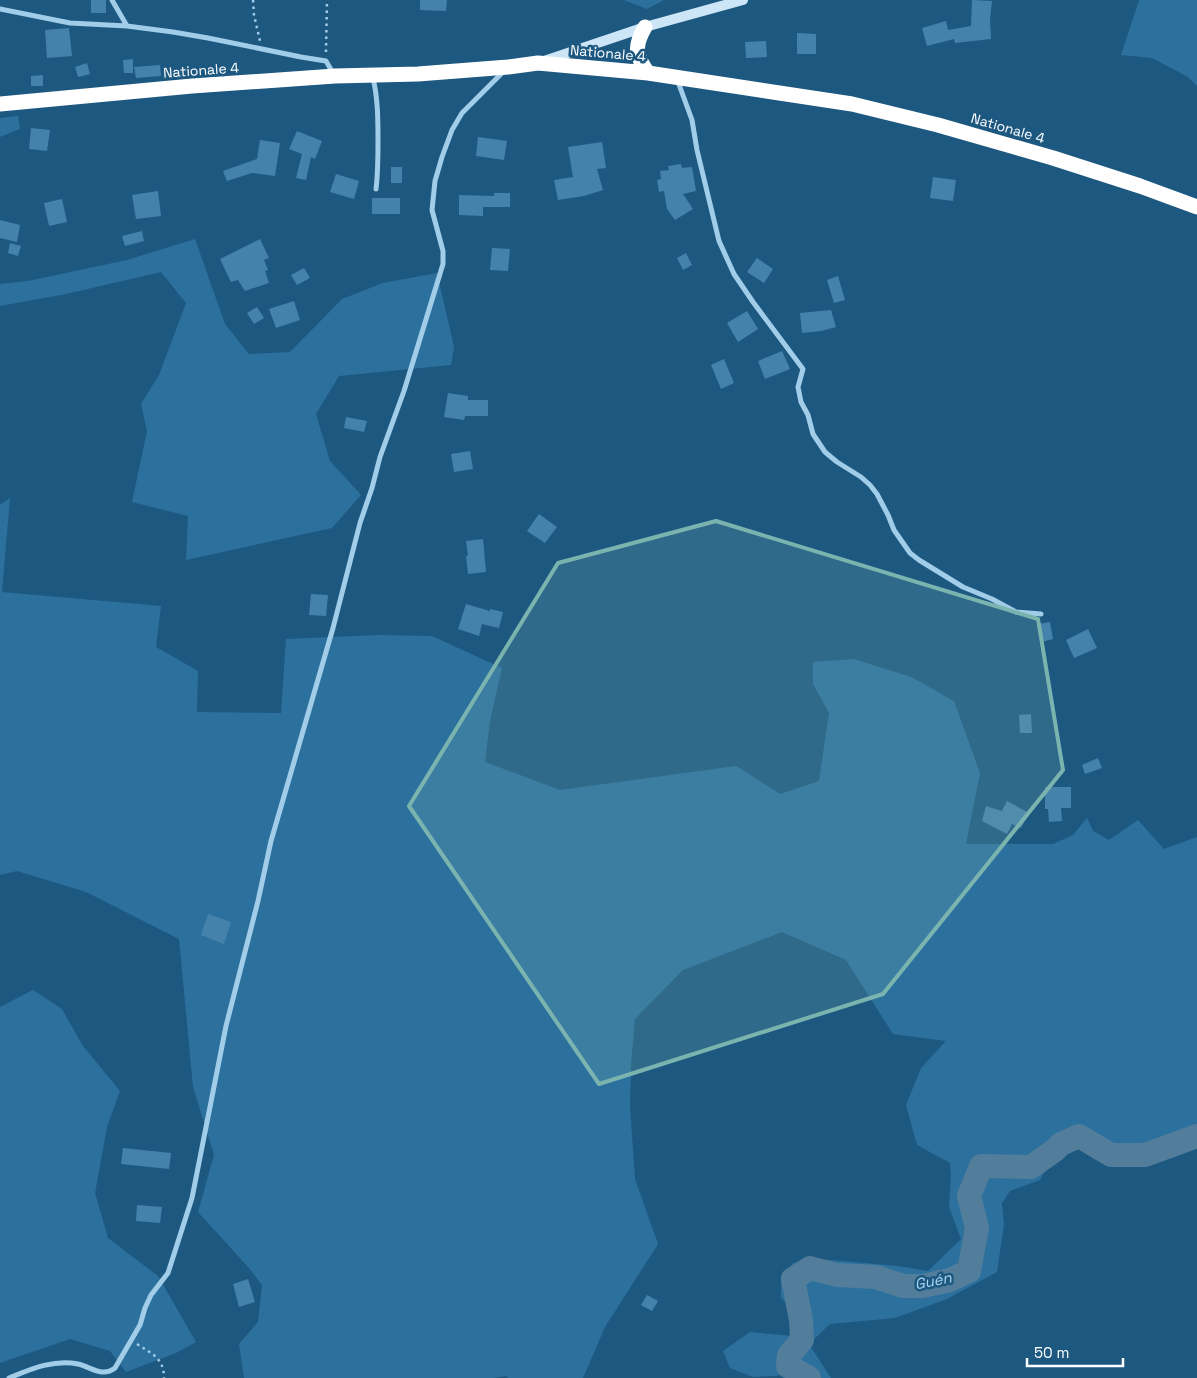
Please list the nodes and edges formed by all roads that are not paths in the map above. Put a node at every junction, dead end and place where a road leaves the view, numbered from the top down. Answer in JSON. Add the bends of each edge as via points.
{"nodes":[{"id":1,"x":112,"y":0,"type":"edge"},
{"id":2,"x":743,"y":0,"type":"edge"},
{"id":3,"x":0,"y":9,"type":"edge"},
{"id":4,"x":127,"y":26,"type":"junction"},
{"id":5,"x":645,"y":26,"type":"junction"},
{"id":6,"x":538,"y":63,"type":"junction"},
{"id":7,"x":508,"y":67,"type":"junction"},
{"id":8,"x":648,"y":73,"type":"junction"},
{"id":9,"x":373,"y":75,"type":"junction"},
{"id":10,"x":335,"y":76,"type":"junction"},
{"id":11,"x":676,"y":78,"type":"junction"},
{"id":12,"x":0,"y":104,"type":"edge"},
{"id":13,"x":376,"y":189,"type":"dead end"},
{"id":14,"x":1197,"y":207,"type":"edge"},
{"id":15,"x":1042,"y":614,"type":"dead end"},
{"id":16,"x":9,"y":1378,"type":"edge"}],
"edges":[{"from":1,"to":4,"type":"street"},
{"from":2,"to":5,"type":"main road"},
{"from":3,"to":4,"type":"street","via":[[70,23]]},
{"from":4,"to":10,"type":"street","via":[[326,61]]},
{"from":5,"to":6,"type":"main road"},
{"from":5,"to":8,"type":"highway","via":[[638,38],[637,51],[640,63]]},
{"from":6,"to":7,"type":"highway","name":"Nationale 4"},
{"from":6,"to":8,"type":"highway","name":"Nationale 4"},
{"from":7,"to":9,"type":"highway","name":"Nationale 4"},
{"from":7,"to":16,"type":"street","via":[[462,113],[442,156],[432,210],[443,251],[442,264],[360,524],[271,841],[226,1026],[192,1198],[168,1273],[151,1295],[140,1325],[115,1368],[108,1372],[55,1362]]},
{"from":8,"to":11,"type":"highway","name":"Nationale 4"},
{"from":9,"to":10,"type":"highway","name":"Nationale 4"},
{"from":9,"to":13,"type":"street","via":[[378,118]]},
{"from":10,"to":12,"type":"highway","name":"Nationale 4"},
{"from":11,"to":14,"type":"highway","name":"Nationale 4","via":[[852,104],[938,124],[1062,161]]},
{"from":11,"to":15,"type":"street","via":[[692,120],[719,241],[734,274],[803,369],[798,387],[801,402],[813,434],[825,452],[870,485],[899,537],[919,560],[963,587],[1016,612]]}]}
